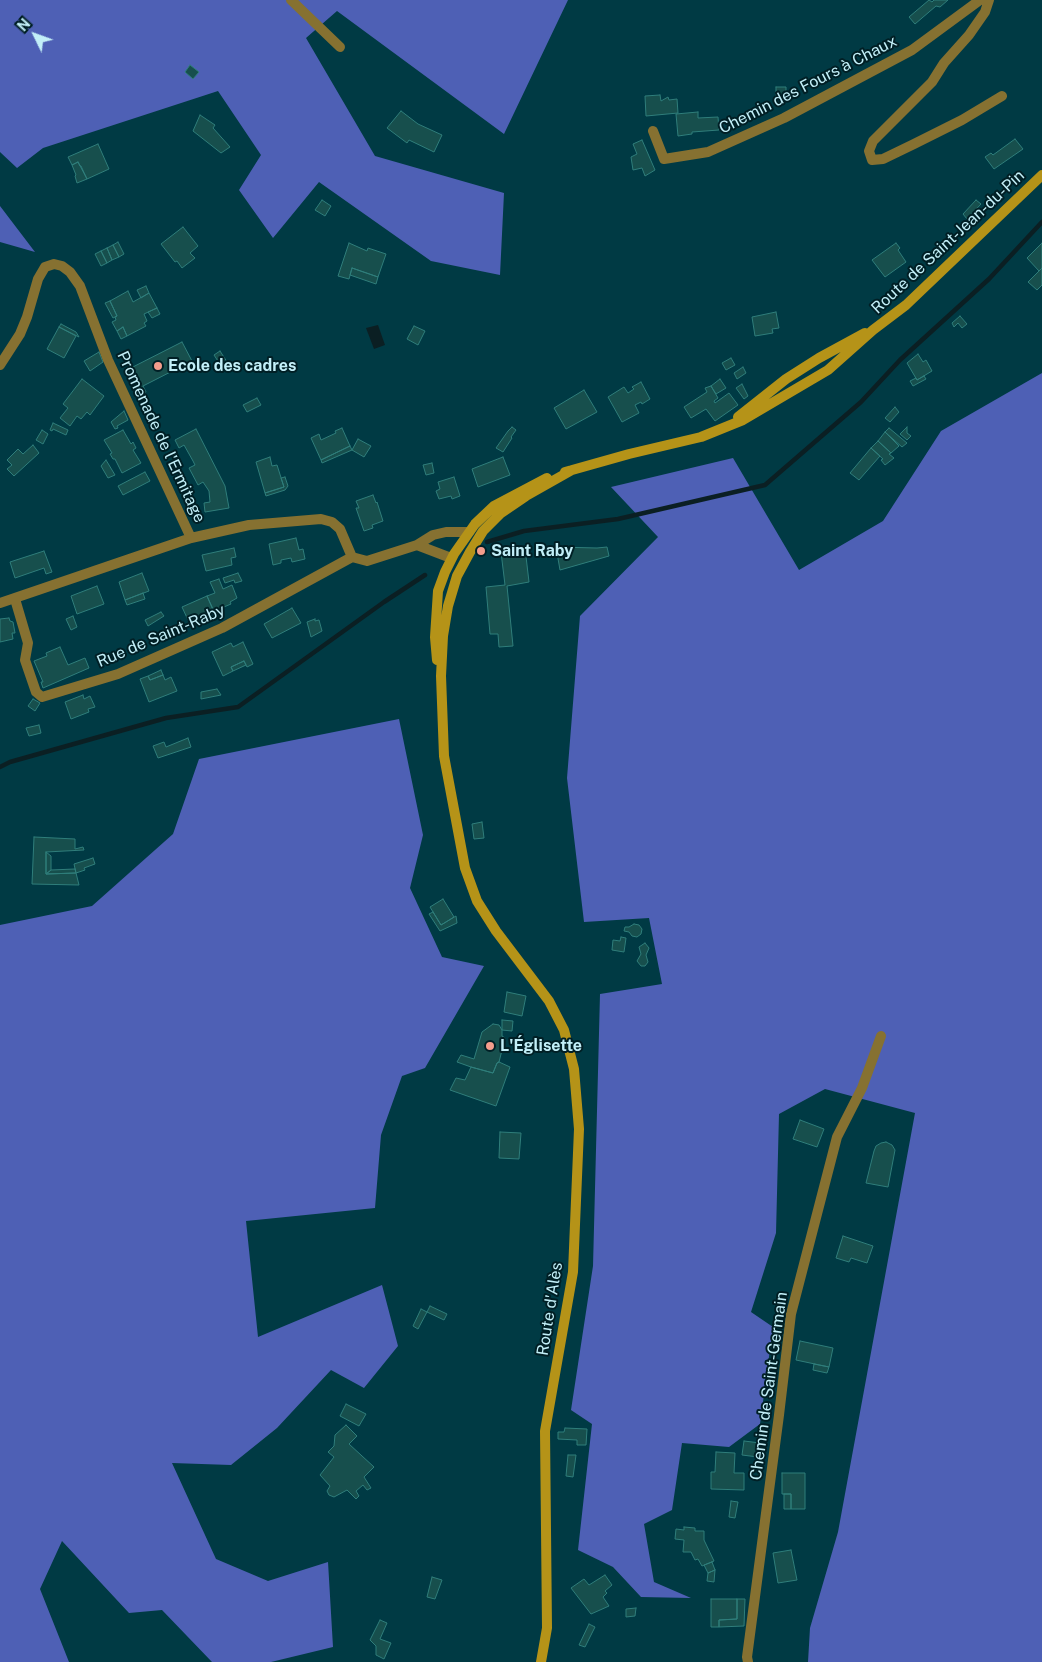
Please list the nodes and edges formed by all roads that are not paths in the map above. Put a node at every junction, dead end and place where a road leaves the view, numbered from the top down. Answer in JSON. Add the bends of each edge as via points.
{"nodes":[{"id":1,"x":291,"y":0,"type":"edge"},
{"id":2,"x":980,"y":0,"type":"edge"},
{"id":3,"x":989,"y":0,"type":"edge"},
{"id":4,"x":340,"y":47,"type":"dead end"},
{"id":5,"x":1002,"y":96,"type":"dead end"},
{"id":6,"x":653,"y":131,"type":"dead end"},
{"id":7,"x":1042,"y":175,"type":"edge"},
{"id":8,"x":873,"y":330,"type":"junction"},
{"id":9,"x":0,"y":364,"type":"edge"},
{"id":10,"x":728,"y":426,"type":"junction"},
{"id":11,"x":572,"y":470,"type":"junction"},
{"id":12,"x":469,"y":532,"type":"junction"},
{"id":13,"x":191,"y":538,"type":"junction"},
{"id":14,"x":417,"y":544,"type":"junction"},
{"id":15,"x":352,"y":557,"type":"junction"},
{"id":16,"x":452,"y":558,"type":"junction"},
{"id":17,"x":15,"y":599,"type":"junction"},
{"id":18,"x":0,"y":603,"type":"edge"},
{"id":19,"x":441,"y":676,"type":"junction"},
{"id":20,"x":527,"y":971,"type":"joint"},
{"id":21,"x":881,"y":1036,"type":"dead end"},
{"id":22,"x":540,"y":1662,"type":"edge"},
{"id":23,"x":748,"y":1662,"type":"edge"}],
"edges":[{"from":1,"to":4,"type":"street"},
{"from":2,"to":6,"type":"street","name":"Chemin des Fours à Chaux","via":[[912,50],[784,118],[708,152],[664,159]]},
{"from":3,"to":5,"type":"street","via":[[969,35],[932,82],[873,141],[869,150],[872,160],[884,159]]},
{"from":7,"to":8,"type":"main road","name":"Route de Saint-Jean-du-Pin","via":[[906,305]]},
{"from":8,"to":10,"type":"main road","name":"Route de Saint-Jean-du-Pin","via":[[786,379]]},
{"from":8,"to":10,"type":"main road","name":"Route de Saint-Jean-du-Pin","via":[[828,370]]},
{"from":9,"to":13,"type":"street","name":"Promenade de l'Ermitage","via":[[11,350],[27,317],[38,279],[45,267],[62,266],[80,286],[108,360]]},
{"from":10,"to":11,"type":"main road","name":"Route de Saint-Jean-du-Pin","via":[[701,437]]},
{"from":11,"to":12,"type":"main road","name":"Route de Saint-Jean-du-Pin","via":[[536,482],[494,506]]},
{"from":11,"to":19,"type":"main road","name":"Route de Saint-Jean-du-Pin","via":[[526,496],[483,531],[457,576],[448,606]]},
{"from":12,"to":14,"type":"street","via":[[446,532]]},
{"from":12,"to":16,"type":"main road","name":"Route de Saint-Jean-du-Pin"},
{"from":13,"to":15,"type":"street","name":"Promenade de l'Ermitage","via":[[249,525],[321,519],[340,529]]},
{"from":13,"to":17,"type":"street"},
{"from":14,"to":15,"type":"street","via":[[367,560]]},
{"from":14,"to":16,"type":"street"},
{"from":15,"to":17,"type":"street","name":"Rue de Saint-Raby","via":[[222,628],[118,674],[42,697],[36,692],[25,660],[28,643]]},
{"from":16,"to":19,"type":"main road","name":"Route de Saint-Jean-du-Pin","via":[[438,591],[436,657]]},
{"from":17,"to":18,"type":"street"},
{"from":19,"to":20,"type":"main road","name":"Route de Saint-Jean-du-Pin","via":[[444,756],[465,868],[477,901],[496,932]]},
{"from":20,"to":22,"type":"main road","name":"Route d'Alès","via":[[549,1001],[564,1030],[574,1070],[579,1129],[573,1272],[545,1431],[547,1628]]},
{"from":21,"to":23,"type":"street","name":"Chemin de Saint-Germain","via":[[862,1088],[837,1137],[791,1314]]}]}
